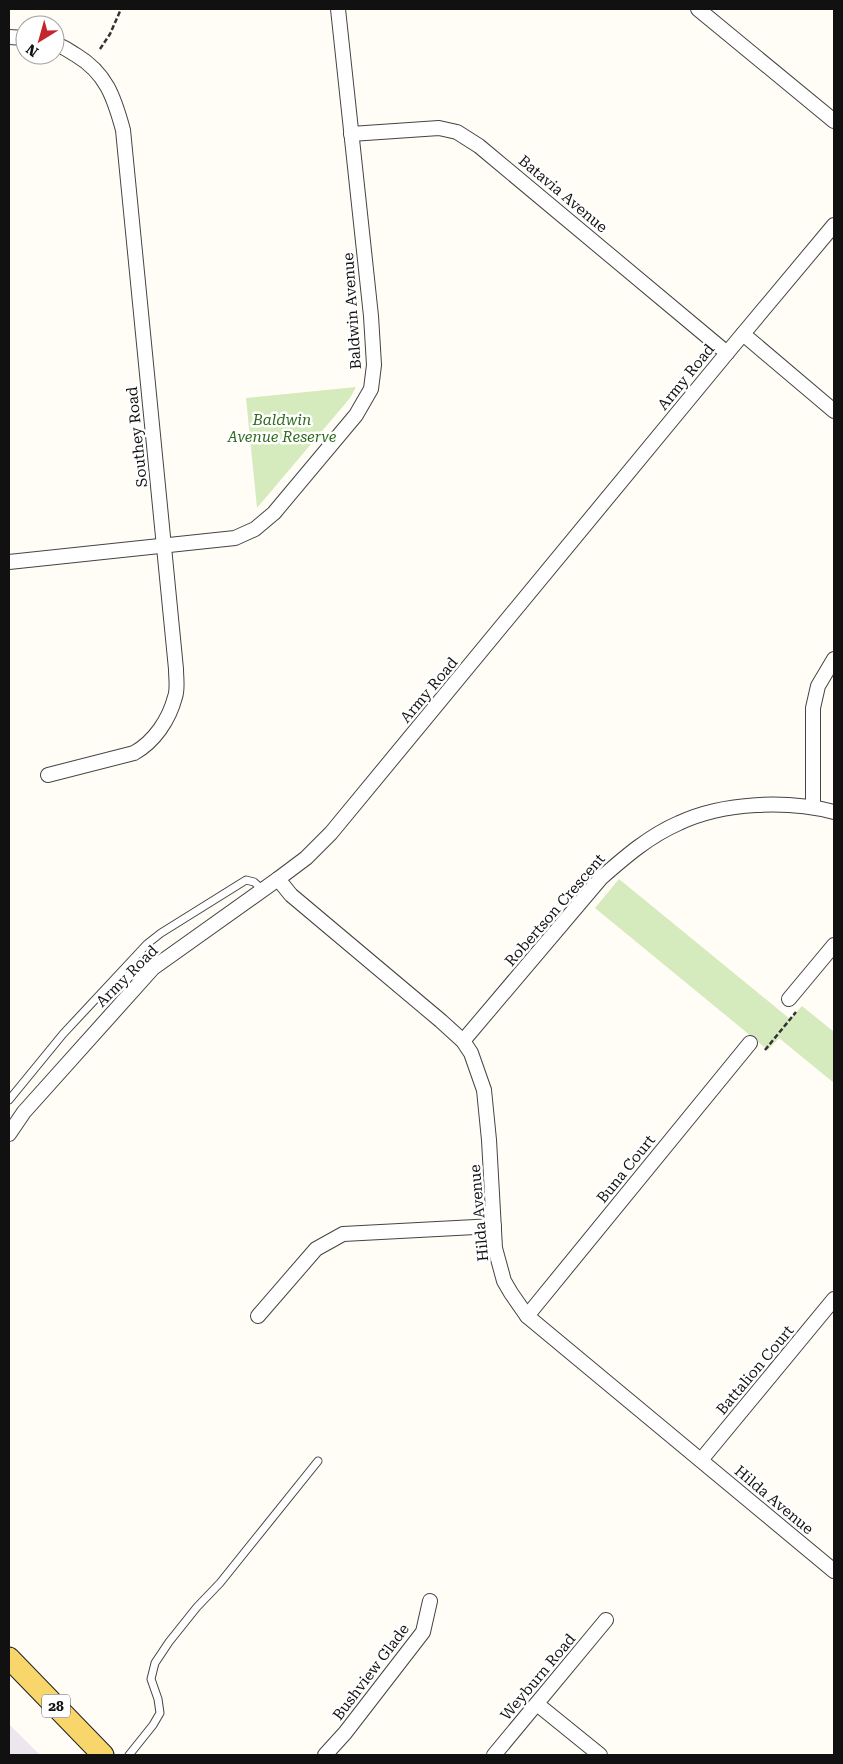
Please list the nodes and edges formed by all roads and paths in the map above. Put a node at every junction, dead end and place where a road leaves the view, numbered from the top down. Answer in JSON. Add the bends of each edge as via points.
{"nodes":[{"id":1,"x":121,"y":9,"type":"edge"},
{"id":2,"x":338,"y":9,"type":"edge"},
{"id":3,"x":698,"y":9,"type":"edge"},
{"id":4,"x":65,"y":48,"type":"edge"},
{"id":5,"x":100,"y":48,"type":"dead end"},
{"id":6,"x":834,"y":121,"type":"edge"},
{"id":7,"x":351,"y":134,"type":"junction"},
{"id":8,"x":834,"y":225,"type":"edge"},
{"id":9,"x":743,"y":334,"type":"junction"},
{"id":10,"x":727,"y":353,"type":"junction"},
{"id":11,"x":834,"y":411,"type":"edge"},
{"id":12,"x":164,"y":546,"type":"junction"},
{"id":13,"x":9,"y":562,"type":"edge"},
{"id":14,"x":834,"y":659,"type":"edge"},
{"id":15,"x":48,"y":775,"type":"dead end"},
{"id":16,"x":813,"y":807,"type":"junction"},
{"id":17,"x":834,"y":812,"type":"edge"},
{"id":18,"x":278,"y":879,"type":"junction"},
{"id":19,"x":263,"y":890,"type":"junction"},
{"id":20,"x":834,"y":945,"type":"edge"},
{"id":21,"x":796,"y":1002,"type":"joint"},
{"id":22,"x":463,"y":1041,"type":"junction"},
{"id":23,"x":750,"y":1043,"type":"dead end"},
{"id":24,"x":765,"y":1050,"type":"dead end"},
{"id":25,"x":9,"y":1100,"type":"edge"},
{"id":26,"x":9,"y":1134,"type":"edge"},
{"id":27,"x":494,"y":1226,"type":"junction"},
{"id":28,"x":834,"y":1300,"type":"edge"},
{"id":29,"x":258,"y":1316,"type":"dead end"},
{"id":30,"x":527,"y":1316,"type":"junction"},
{"id":31,"x":701,"y":1460,"type":"junction"},
{"id":32,"x":318,"y":1461,"type":"dead end"},
{"id":33,"x":834,"y":1571,"type":"edge"},
{"id":34,"x":430,"y":1601,"type":"dead end"},
{"id":35,"x":606,"y":1620,"type":"dead end"},
{"id":36,"x":9,"y":1658,"type":"edge"},
{"id":37,"x":537,"y":1704,"type":"junction"},
{"id":38,"x":103,"y":1755,"type":"edge"},
{"id":39,"x":129,"y":1755,"type":"edge"},
{"id":40,"x":325,"y":1755,"type":"edge"},
{"id":41,"x":494,"y":1755,"type":"edge"},
{"id":42,"x":600,"y":1755,"type":"edge"}],
"edges":[{"from":1,"to":5,"type":"path"},
{"from":2,"to":7,"type":"street","name":"Baldwin Avenue"},
{"from":3,"to":6,"type":"street"},
{"from":4,"to":12,"type":"street","name":"Southey Road","via":[[83,59],[104,79],[116,103],[123,130]]},
{"from":7,"to":10,"type":"street","name":"Batavia Avenue","via":[[439,128],[457,132],[479,146]]},
{"from":7,"to":12,"type":"street","name":"Baldwin Avenue","via":[[371,316],[374,365],[371,388],[356,416],[274,513],[256,528],[235,538]]},
{"from":8,"to":9,"type":"street","name":"Army Road"},
{"from":9,"to":10,"type":"street","name":"Army Road"},
{"from":9,"to":11,"type":"street"},
{"from":10,"to":18,"type":"street","name":"Army Road","via":[[330,833],[306,858]]},
{"from":12,"to":13,"type":"street","name":"Baldwin Avenue"},
{"from":12,"to":15,"type":"street","name":"Southey Road","via":[[176,669],[176,696],[165,721],[152,740],[134,753]]},
{"from":14,"to":16,"type":"street","via":[[818,686],[813,708]]},
{"from":16,"to":17,"type":"street","name":"Robertson Crescent"},
{"from":16,"to":22,"type":"street","name":"Robertson Crescent","via":[[739,806],[680,822],[652,838],[601,878]]},
{"from":18,"to":19,"type":"street","name":"Army Road"},
{"from":18,"to":22,"type":"street","name":"Hilda Avenue","via":[[291,895]]},
{"from":19,"to":25,"type":"lane","via":[[246,880],[147,944],[63,1034]]},
{"from":19,"to":26,"type":"street","name":"Army Road","via":[[153,968],[24,1112]]},
{"from":20,"to":21,"type":"street"},
{"from":21,"to":24,"type":"path"},
{"from":22,"to":27,"type":"street","name":"Hilda Avenue","via":[[471,1053],[484,1090]]},
{"from":23,"to":30,"type":"street","name":"Buna Court"},
{"from":27,"to":29,"type":"street","via":[[343,1234],[316,1248]]},
{"from":27,"to":30,"type":"street","name":"Hilda Avenue","via":[[495,1248],[504,1281]]},
{"from":28,"to":31,"type":"street","name":"Battalion Court"},
{"from":30,"to":31,"type":"street","name":"Hilda Avenue"},
{"from":31,"to":33,"type":"street","name":"Hilda Avenue"},
{"from":32,"to":39,"type":"lane","via":[[155,1663],[151,1679],[160,1713]]},
{"from":34,"to":40,"type":"street","name":"Bushview Glade","via":[[424,1632]]},
{"from":35,"to":37,"type":"street","name":"Weyburn Road"},
{"from":36,"to":38,"type":"main road","number":"28"},
{"from":37,"to":41,"type":"street","name":"Weyburn Road"},
{"from":37,"to":42,"type":"street"}]}
